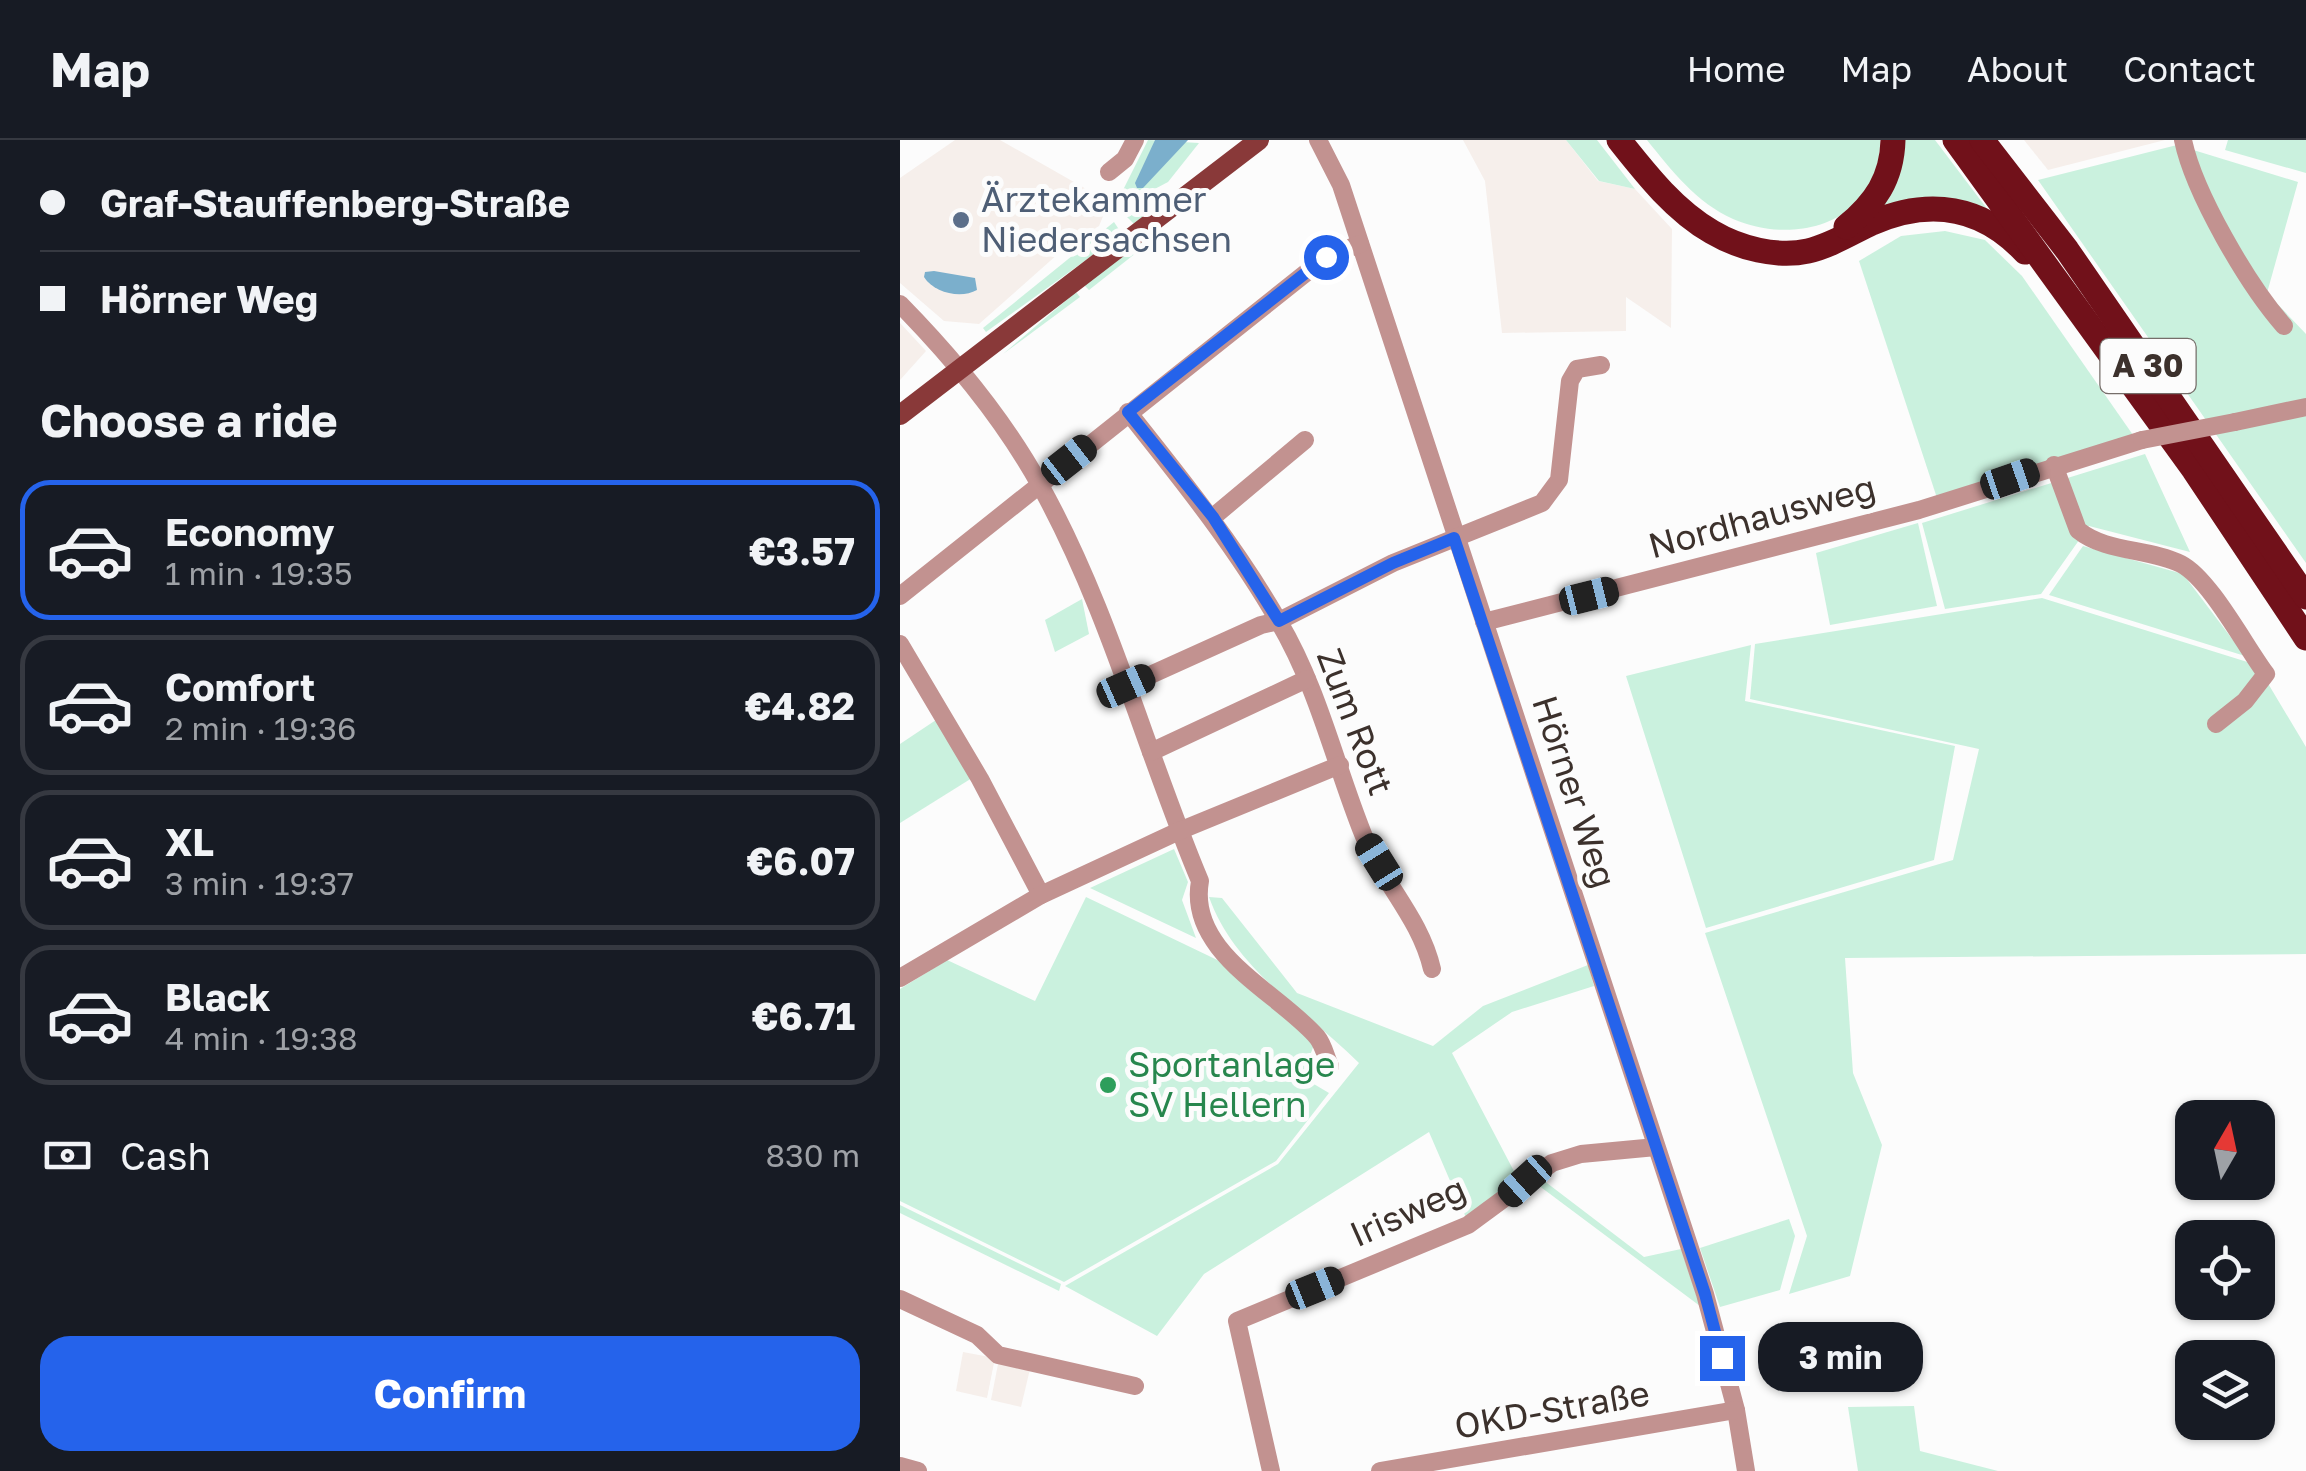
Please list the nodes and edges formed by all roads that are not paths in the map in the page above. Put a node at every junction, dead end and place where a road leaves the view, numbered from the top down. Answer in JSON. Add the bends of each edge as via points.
{"nodes":[{"id":1,"x":1136,"y":140,"type":"edge"},
{"id":2,"x":1259,"y":140,"type":"edge"},
{"id":3,"x":1318,"y":140,"type":"edge"},
{"id":4,"x":1620,"y":140,"type":"edge"},
{"id":5,"x":1893,"y":140,"type":"edge"},
{"id":6,"x":1955,"y":140,"type":"edge"},
{"id":7,"x":1982,"y":140,"type":"edge"},
{"id":8,"x":2183,"y":140,"type":"edge"},
{"id":9,"x":1109,"y":172,"type":"dead end"},
{"id":10,"x":1360,"y":244,"type":"junction"},
{"id":11,"x":1823,"y":246,"type":"junction"},
{"id":12,"x":900,"y":304,"type":"edge"},
{"id":13,"x":2084,"y":314,"type":"junction"},
{"id":14,"x":2284,"y":326,"type":"dead end"},
{"id":15,"x":1601,"y":365,"type":"dead end"},
{"id":16,"x":961,"y":368,"type":"junction"},
{"id":17,"x":2306,"y":407,"type":"edge"},
{"id":18,"x":1128,"y":412,"type":"junction"},
{"id":19,"x":900,"y":415,"type":"edge"},
{"id":20,"x":1304,"y":440,"type":"dead end"},
{"id":21,"x":2054,"y":465,"type":"junction"},
{"id":22,"x":1039,"y":483,"type":"junction"},
{"id":23,"x":1213,"y":517,"type":"junction"},
{"id":24,"x":1454,"y":538,"type":"junction"},
{"id":25,"x":900,"y":596,"type":"edge"},
{"id":26,"x":2306,"y":598,"type":"edge"},
{"id":27,"x":1279,"y":621,"type":"junction"},
{"id":28,"x":1484,"y":622,"type":"junction"},
{"id":29,"x":2306,"y":638,"type":"edge"},
{"id":30,"x":900,"y":644,"type":"edge"},
{"id":31,"x":1307,"y":679,"type":"junction"},
{"id":32,"x":1126,"y":686,"type":"junction"},
{"id":33,"x":2216,"y":724,"type":"dead end"},
{"id":34,"x":1151,"y":752,"type":"junction"},
{"id":35,"x":1340,"y":765,"type":"junction"},
{"id":36,"x":1179,"y":831,"type":"junction"},
{"id":37,"x":1041,"y":895,"type":"junction"},
{"id":38,"x":1432,"y":969,"type":"dead end"},
{"id":39,"x":900,"y":978,"type":"edge"},
{"id":40,"x":1330,"y":1066,"type":"dead end"},
{"id":41,"x":1656,"y":1147,"type":"junction"},
{"id":42,"x":900,"y":1299,"type":"edge"},
{"id":43,"x":1135,"y":1386,"type":"dead end"},
{"id":44,"x":1736,"y":1410,"type":"junction"},
{"id":45,"x":900,"y":1466,"type":"edge"},
{"id":46,"x":918,"y":1471,"type":"edge"},
{"id":47,"x":1271,"y":1471,"type":"edge"},
{"id":48,"x":1380,"y":1471,"type":"edge"},
{"id":49,"x":1746,"y":1471,"type":"edge"}],
"edges":[{"from":1,"to":9,"type":"street"},
{"from":2,"to":16,"type":"main road"},
{"from":3,"to":10,"type":"street","name":"Hörner Weg"},
{"from":4,"to":11,"type":"highway","via":[[1668,198],[1710,231],[1772,252]]},
{"from":5,"to":11,"type":"highway","via":[[1880,193]]},
{"from":6,"to":13,"type":"highway","number":"A 30"},
{"from":7,"to":26,"type":"highway","number":"A 30","via":[[2110,310]]},
{"from":8,"to":14,"type":"street","via":[[2234,253]]},
{"from":10,"to":18,"type":"street","via":[[1326,257]]},
{"from":10,"to":24,"type":"street","name":"Hörner Weg"},
{"from":11,"to":13,"type":"highway","via":[[1901,213],[1948,208],[1994,225]]},
{"from":12,"to":16,"type":"street"},
{"from":13,"to":29,"type":"highway","number":"A 30"},
{"from":15,"to":24,"type":"street","via":[[1578,368],[1570,381],[1553,493]]},
{"from":16,"to":19,"type":"main road"},
{"from":16,"to":22,"type":"street"},
{"from":17,"to":21,"type":"street","name":"Nordhausweg","bridge":true},
{"from":18,"to":22,"type":"street"},
{"from":18,"to":23,"type":"street","name":"Zum Rott"},
{"from":20,"to":23,"type":"street"},
{"from":21,"to":28,"type":"street","name":"Nordhausweg","via":[[1918,510]]},
{"from":21,"to":33,"type":"street","via":[[2078,530],[2194,572],[2266,674]]},
{"from":22,"to":25,"type":"street"},
{"from":22,"to":32,"type":"street"},
{"from":23,"to":27,"type":"street","name":"Zum Rott"},
{"from":24,"to":27,"type":"street"},
{"from":24,"to":28,"type":"street","name":"Hörner Weg"},
{"from":27,"to":31,"type":"street","name":"Zum Rott"},
{"from":27,"to":32,"type":"street"},
{"from":28,"to":41,"type":"street","name":"Hörner Weg"},
{"from":30,"to":37,"type":"street"},
{"from":31,"to":34,"type":"street"},
{"from":31,"to":35,"type":"street","name":"Zum Rott"},
{"from":32,"to":34,"type":"street"},
{"from":34,"to":36,"type":"street"},
{"from":35,"to":36,"type":"street"},
{"from":35,"to":38,"type":"street","name":"Zum Rott","via":[[1364,838],[1425,937]]},
{"from":36,"to":37,"type":"street"},
{"from":36,"to":40,"type":"street","via":[[1200,881],[1208,930],[1319,1039]]},
{"from":37,"to":39,"type":"street"},
{"from":41,"to":44,"type":"street","name":"Hörner Weg"},
{"from":41,"to":47,"type":"street","name":"Irisweg","via":[[1552,1163],[1468,1225],[1237,1321]]},
{"from":42,"to":43,"type":"street","via":[[976,1335],[998,1355]]},
{"from":44,"to":48,"type":"street","name":"OKD-Straße"},
{"from":44,"to":49,"type":"street","name":"Hörner Weg"},
{"from":45,"to":46,"type":"street"}]}
